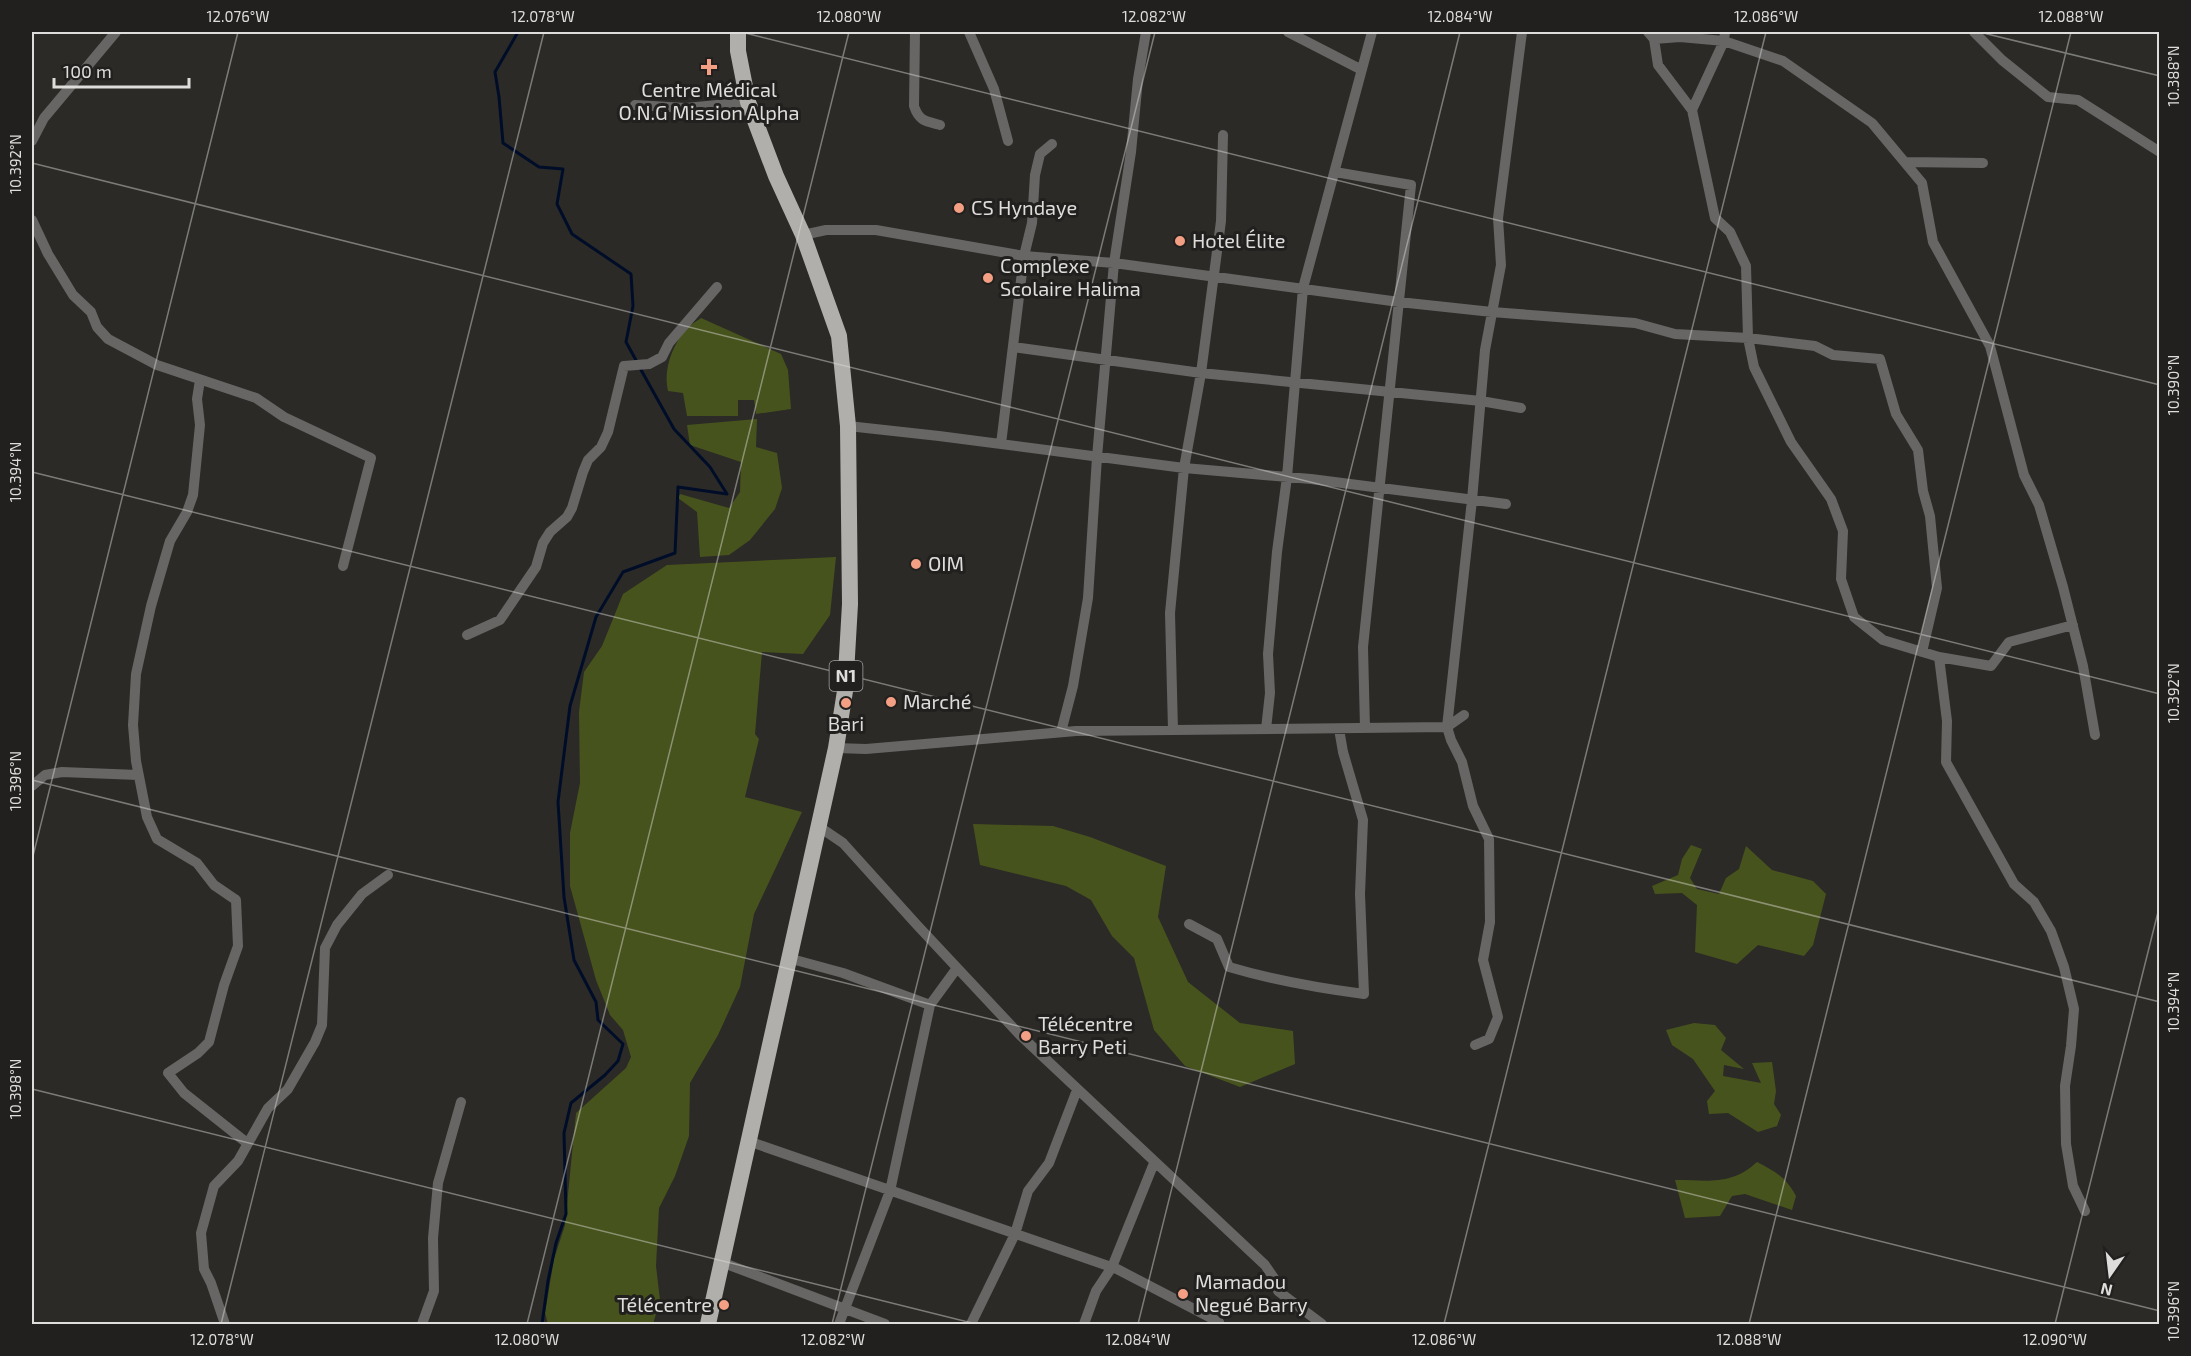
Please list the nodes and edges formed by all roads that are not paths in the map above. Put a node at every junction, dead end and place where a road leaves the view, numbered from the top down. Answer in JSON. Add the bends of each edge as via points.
{"nodes":[{"id":1,"x":116,"y":32,"type":"edge"},
{"id":2,"x":738,"y":32,"type":"edge"},
{"id":3,"x":915,"y":32,"type":"edge"},
{"id":4,"x":969,"y":32,"type":"edge"},
{"id":5,"x":1146,"y":32,"type":"edge"},
{"id":6,"x":1288,"y":32,"type":"edge"},
{"id":7,"x":1372,"y":32,"type":"edge"},
{"id":8,"x":1522,"y":32,"type":"edge"},
{"id":9,"x":1974,"y":32,"type":"edge"},
{"id":10,"x":1651,"y":35,"type":"edge"},
{"id":11,"x":1725,"y":36,"type":"edge"},
{"id":12,"x":1360,"y":69,"type":"junction"},
{"id":13,"x":748,"y":102,"type":"junction"},
{"id":14,"x":635,"y":105,"type":"dead end"},
{"id":15,"x":1692,"y":110,"type":"junction"},
{"id":16,"x":940,"y":125,"type":"dead end"},
{"id":17,"x":1223,"y":135,"type":"dead end"},
{"id":18,"x":32,"y":141,"type":"edge"},
{"id":19,"x":1008,"y":141,"type":"dead end"},
{"id":20,"x":1052,"y":144,"type":"dead end"},
{"id":21,"x":2160,"y":152,"type":"edge"},
{"id":22,"x":1905,"y":162,"type":"junction"},
{"id":23,"x":1983,"y":162,"type":"dead end"},
{"id":24,"x":1335,"y":172,"type":"junction"},
{"id":25,"x":32,"y":220,"type":"edge"},
{"id":26,"x":803,"y":235,"type":"junction"},
{"id":27,"x":1024,"y":256,"type":"junction"},
{"id":28,"x":1114,"y":263,"type":"junction"},
{"id":29,"x":1213,"y":277,"type":"junction"},
{"id":30,"x":717,"y":287,"type":"dead end"},
{"id":31,"x":1303,"y":288,"type":"junction"},
{"id":32,"x":1399,"y":302,"type":"junction"},
{"id":33,"x":1492,"y":312,"type":"junction"},
{"id":34,"x":1748,"y":338,"type":"junction"},
{"id":35,"x":1013,"y":347,"type":"junction"},
{"id":36,"x":1106,"y":359,"type":"junction"},
{"id":37,"x":1201,"y":373,"type":"junction"},
{"id":38,"x":200,"y":380,"type":"junction"},
{"id":39,"x":1295,"y":382,"type":"junction"},
{"id":40,"x":1389,"y":391,"type":"junction"},
{"id":41,"x":1481,"y":401,"type":"junction"},
{"id":42,"x":1521,"y":408,"type":"dead end"},
{"id":43,"x":848,"y":426,"type":"junction"},
{"id":44,"x":1001,"y":444,"type":"junction"},
{"id":45,"x":1097,"y":457,"type":"junction"},
{"id":46,"x":1184,"y":468,"type":"junction"},
{"id":47,"x":1287,"y":477,"type":"junction"},
{"id":48,"x":1378,"y":488,"type":"junction"},
{"id":49,"x":1472,"y":500,"type":"junction"},
{"id":50,"x":1506,"y":504,"type":"dead end"},
{"id":51,"x":343,"y":566,"type":"dead end"},
{"id":52,"x":2073,"y":625,"type":"junction"},
{"id":53,"x":467,"y":635,"type":"dead end"},
{"id":54,"x":1922,"y":652,"type":"junction"},
{"id":55,"x":1939,"y":657,"type":"junction"},
{"id":56,"x":1464,"y":715,"type":"dead end"},
{"id":57,"x":1447,"y":727,"type":"junction"},
{"id":58,"x":1365,"y":728,"type":"junction"},
{"id":59,"x":1266,"y":729,"type":"junction"},
{"id":60,"x":1339,"y":729,"type":"junction"},
{"id":61,"x":1173,"y":730,"type":"junction"},
{"id":62,"x":1061,"y":732,"type":"junction"},
{"id":63,"x":2095,"y":735,"type":"dead end"},
{"id":64,"x":836,"y":748,"type":"junction"},
{"id":65,"x":138,"y":775,"type":"junction"},
{"id":66,"x":32,"y":786,"type":"edge"},
{"id":67,"x":818,"y":826,"type":"junction"},
{"id":68,"x":388,"y":875,"type":"dead end"},
{"id":69,"x":1189,"y":924,"type":"dead end"},
{"id":70,"x":788,"y":958,"type":"junction"},
{"id":71,"x":957,"y":968,"type":"junction"},
{"id":72,"x":930,"y":1005,"type":"junction"},
{"id":73,"x":1475,"y":1045,"type":"dead end"},
{"id":74,"x":1077,"y":1090,"type":"junction"},
{"id":75,"x":461,"y":1102,"type":"dead end"},
{"id":76,"x":748,"y":1141,"type":"junction"},
{"id":77,"x":247,"y":1143,"type":"junction"},
{"id":78,"x":1154,"y":1163,"type":"junction"},
{"id":79,"x":890,"y":1191,"type":"junction"},
{"id":80,"x":2085,"y":1211,"type":"dead end"},
{"id":81,"x":1015,"y":1234,"type":"junction"},
{"id":82,"x":721,"y":1262,"type":"junction"},
{"id":83,"x":1112,"y":1268,"type":"junction"},
{"id":84,"x":845,"y":1310,"type":"junction"},
{"id":85,"x":1219,"y":1322,"type":"dead end"},
{"id":86,"x":225,"y":1324,"type":"edge"},
{"id":87,"x":422,"y":1324,"type":"edge"},
{"id":88,"x":708,"y":1324,"type":"edge"},
{"id":89,"x":839,"y":1324,"type":"edge"},
{"id":90,"x":885,"y":1324,"type":"edge"},
{"id":91,"x":971,"y":1324,"type":"edge"},
{"id":92,"x":1084,"y":1324,"type":"edge"},
{"id":93,"x":1322,"y":1324,"type":"edge"}],
"edges":[{"from":1,"to":18,"type":"street","via":[[44,118]]},
{"from":2,"to":13,"type":"highway","number":"N1"},
{"from":3,"to":16,"type":"street","via":[[914,105],[917,116]]},
{"from":4,"to":19,"type":"street","via":[[994,89]]},
{"from":5,"to":28,"type":"street"},
{"from":6,"to":12,"type":"street"},
{"from":7,"to":12,"type":"street"},
{"from":8,"to":33,"type":"street","via":[[1498,218],[1501,266]]},
{"from":9,"to":21,"type":"street","via":[[2048,96],[2078,100]]},
{"from":10,"to":11,"type":"street"},
{"from":10,"to":15,"type":"street","via":[[1658,65]]},
{"from":11,"to":15,"type":"street"},
{"from":11,"to":22,"type":"street","via":[[1783,61],[1872,123]]},
{"from":12,"to":24,"type":"street"},
{"from":13,"to":14,"type":"street","via":[[686,108]]},
{"from":13,"to":26,"type":"highway","number":"N1"},
{"from":15,"to":34,"type":"street","via":[[1715,218],[1730,231],[1746,266]]},
{"from":17,"to":29,"type":"street","via":[[1221,221]]},
{"from":20,"to":27,"type":"street","via":[[1037,162],[1032,223]]},
{"from":22,"to":23,"type":"street"},
{"from":22,"to":52,"type":"street","via":[[1922,183],[1933,242],[1990,346],[2025,475],[2038,505]]},
{"from":24,"to":31,"type":"street"},
{"from":24,"to":32,"type":"street","via":[[1411,185]]},
{"from":25,"to":38,"type":"street","via":[[73,295],[91,312],[108,339],[157,366]]},
{"from":26,"to":27,"type":"street","via":[[826,230],[876,230]]},
{"from":26,"to":43,"type":"highway","number":"N1","via":[[840,336]]},
{"from":27,"to":28,"type":"street"},
{"from":27,"to":35,"type":"street"},
{"from":28,"to":29,"type":"street"},
{"from":28,"to":36,"type":"street"},
{"from":29,"to":31,"type":"street"},
{"from":29,"to":37,"type":"street"},
{"from":30,"to":53,"type":"street","via":[[657,362],[624,366],[605,440],[588,460],[567,517],[550,532],[536,567],[500,620]]},
{"from":31,"to":32,"type":"street"},
{"from":31,"to":39,"type":"street"},
{"from":32,"to":33,"type":"street"},
{"from":32,"to":40,"type":"street"},
{"from":33,"to":34,"type":"street","via":[[1635,323],[1675,334]]},
{"from":33,"to":41,"type":"street"},
{"from":34,"to":54,"type":"street","via":[[1754,367],[1791,442],[1831,499],[1843,531],[1841,579],[1854,617],[1883,640]]},
{"from":34,"to":54,"type":"street","via":[[1815,345],[1833,355],[1880,359],[1896,414],[1918,450],[1930,516],[1937,588]]},
{"from":35,"to":36,"type":"street"},
{"from":35,"to":44,"type":"street"},
{"from":36,"to":37,"type":"street"},
{"from":36,"to":45,"type":"street"},
{"from":37,"to":39,"type":"street"},
{"from":37,"to":46,"type":"street"},
{"from":38,"to":51,"type":"street","via":[[256,398],[284,417],[371,458]]},
{"from":38,"to":65,"type":"street","via":[[200,425],[192,495],[188,512],[170,541],[136,674],[133,725]]},
{"from":39,"to":40,"type":"street"},
{"from":39,"to":47,"type":"street"},
{"from":40,"to":41,"type":"street"},
{"from":40,"to":48,"type":"street"},
{"from":41,"to":42,"type":"street"},
{"from":41,"to":49,"type":"street"},
{"from":43,"to":44,"type":"street"},
{"from":43,"to":64,"type":"highway","number":"N1","via":[[849,647]]},
{"from":44,"to":45,"type":"street"},
{"from":45,"to":46,"type":"street"},
{"from":45,"to":62,"type":"street","via":[[1088,598]]},
{"from":46,"to":47,"type":"street"},
{"from":46,"to":61,"type":"street","via":[[1170,613]]},
{"from":47,"to":48,"type":"street"},
{"from":47,"to":59,"type":"street","via":[[1268,654],[1270,693]]},
{"from":48,"to":49,"type":"street"},
{"from":48,"to":58,"type":"street","via":[[1363,647]]},
{"from":49,"to":50,"type":"street"},
{"from":49,"to":57,"type":"street"},
{"from":52,"to":55,"type":"street","via":[[2009,642],[1991,666]]},
{"from":52,"to":63,"type":"street"},
{"from":54,"to":55,"type":"street"},
{"from":55,"to":80,"type":"street","via":[[1947,721],[1946,762],[2014,884],[2034,902],[2051,931],[2064,967],[2074,1009],[2065,1086],[2066,1144],[2073,1186]]},
{"from":56,"to":57,"type":"street"},
{"from":57,"to":58,"type":"street"},
{"from":57,"to":73,"type":"street","via":[[1462,762],[1473,806],[1489,839],[1490,922],[1483,960],[1498,1017],[1489,1039]]},
{"from":58,"to":60,"type":"street"},
{"from":59,"to":60,"type":"street"},
{"from":59,"to":61,"type":"street"},
{"from":60,"to":69,"type":"street","via":[[1363,820],[1360,894],[1364,994],[1260,977],[1229,967],[1217,939]]},
{"from":61,"to":62,"type":"street"},
{"from":62,"to":64,"type":"street","via":[[866,749]]},
{"from":64,"to":67,"type":"highway","number":"N1"},
{"from":65,"to":66,"type":"street","via":[[62,772],[45,775]]},
{"from":65,"to":77,"type":"street","via":[[147,817],[157,839],[197,863],[214,885],[236,900],[238,946],[209,1042],[168,1073],[184,1093]]},
{"from":67,"to":70,"type":"highway","number":"N1"},
{"from":67,"to":71,"type":"street","via":[[843,843]]},
{"from":68,"to":77,"type":"street","via":[[362,894],[337,925],[325,948],[322,1025],[315,1042],[288,1089],[268,1108]]},
{"from":70,"to":72,"type":"street","via":[[843,973]]},
{"from":70,"to":76,"type":"highway","number":"N1"},
{"from":71,"to":72,"type":"street"},
{"from":71,"to":74,"type":"street"},
{"from":72,"to":79,"type":"street"},
{"from":74,"to":78,"type":"street"},
{"from":74,"to":81,"type":"street","via":[[1049,1163],[1028,1191]]},
{"from":75,"to":87,"type":"street","via":[[438,1183],[434,1291]]},
{"from":76,"to":79,"type":"street"},
{"from":76,"to":82,"type":"highway","number":"N1"},
{"from":77,"to":86,"type":"street","via":[[238,1161],[214,1186],[201,1233],[204,1269]]},
{"from":78,"to":83,"type":"street"},
{"from":78,"to":93,"type":"street","via":[[1265,1265],[1278,1284],[1278,1291]]},
{"from":79,"to":81,"type":"street"},
{"from":79,"to":84,"type":"street"},
{"from":81,"to":83,"type":"street"},
{"from":81,"to":91,"type":"street"},
{"from":82,"to":84,"type":"street"},
{"from":82,"to":88,"type":"highway","number":"N1"},
{"from":83,"to":85,"type":"street"},
{"from":83,"to":92,"type":"street","via":[[1096,1291]]},
{"from":84,"to":89,"type":"street"},
{"from":84,"to":90,"type":"street"}]}
